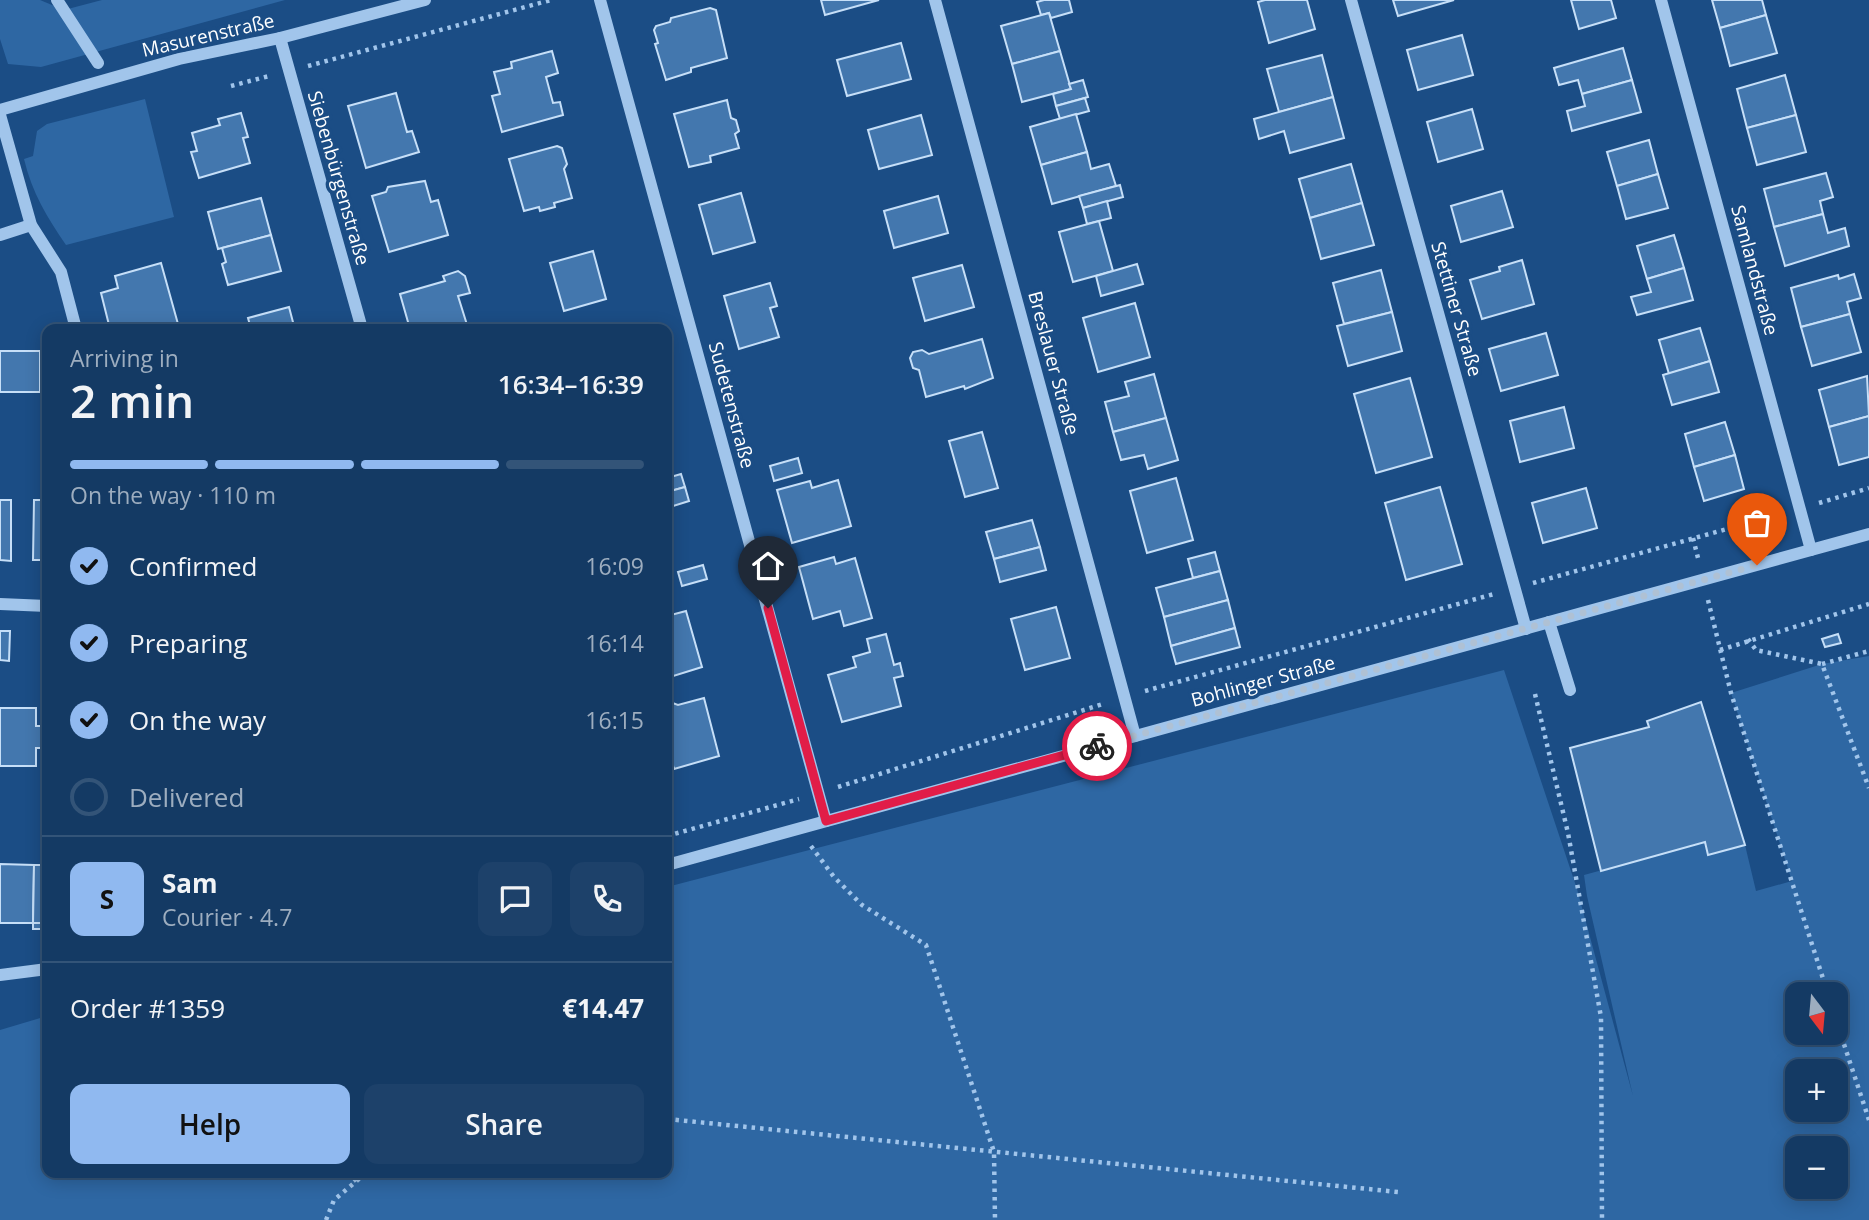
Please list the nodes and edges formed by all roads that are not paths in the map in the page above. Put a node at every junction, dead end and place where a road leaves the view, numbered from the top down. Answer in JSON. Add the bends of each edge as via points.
{"nodes":[{"id":1,"x":57,"y":0,"type":"edge"},
{"id":2,"x":425,"y":0,"type":"edge"},
{"id":3,"x":600,"y":0,"type":"edge"},
{"id":4,"x":935,"y":0,"type":"edge"},
{"id":5,"x":1351,"y":0,"type":"edge"},
{"id":6,"x":1661,"y":0,"type":"edge"},
{"id":7,"x":280,"y":38,"type":"junction"},
{"id":8,"x":98,"y":63,"type":"dead end"},
{"id":9,"x":0,"y":113,"type":"edge"},
{"id":10,"x":31,"y":225,"type":"junction"},
{"id":11,"x":0,"y":235,"type":"edge"},
{"id":12,"x":75,"y":324,"type":"edge"},
{"id":13,"x":361,"y":324,"type":"edge"},
{"id":14,"x":1869,"y":534,"type":"edge"},
{"id":15,"x":1811,"y":550,"type":"junction"},
{"id":16,"x":0,"y":604,"type":"edge"},
{"id":17,"x":42,"y":606,"type":"edge"},
{"id":18,"x":1549,"y":622,"type":"junction"},
{"id":19,"x":1526,"y":629,"type":"junction"},
{"id":20,"x":1570,"y":690,"type":"dead end"},
{"id":21,"x":1135,"y":736,"type":"junction"},
{"id":22,"x":826,"y":821,"type":"junction"},
{"id":23,"x":672,"y":863,"type":"edge"},
{"id":24,"x":42,"y":970,"type":"edge"},
{"id":25,"x":0,"y":975,"type":"edge"}],
"edges":[{"from":1,"to":8,"type":"street"},
{"from":2,"to":7,"type":"street","name":"Masurenstraße"},
{"from":3,"to":22,"type":"street","name":"Sudetenstraße"},
{"from":4,"to":21,"type":"street","name":"Breslauer Straße"},
{"from":5,"to":19,"type":"street","name":"Stettiner Straße"},
{"from":6,"to":15,"type":"street","name":"Samlandstraße"},
{"from":7,"to":9,"type":"street","name":"Masurenstraße","via":[[179,59]]},
{"from":7,"to":13,"type":"street","name":"Siebenbürgenstraße"},
{"from":9,"to":10,"type":"street"},
{"from":10,"to":11,"type":"street"},
{"from":10,"to":12,"type":"street","via":[[61,272]]},
{"from":14,"to":15,"type":"street","name":"Bohlinger Straße"},
{"from":15,"to":18,"type":"street","name":"Bohlinger Straße"},
{"from":16,"to":17,"type":"street"},
{"from":18,"to":19,"type":"street","name":"Bohlinger Straße"},
{"from":18,"to":20,"type":"street"},
{"from":19,"to":21,"type":"street","name":"Bohlinger Straße"},
{"from":21,"to":22,"type":"street","name":"Bohlinger Straße"},
{"from":22,"to":23,"type":"street","name":"Bohlinger Straße"},
{"from":24,"to":25,"type":"street"}]}
